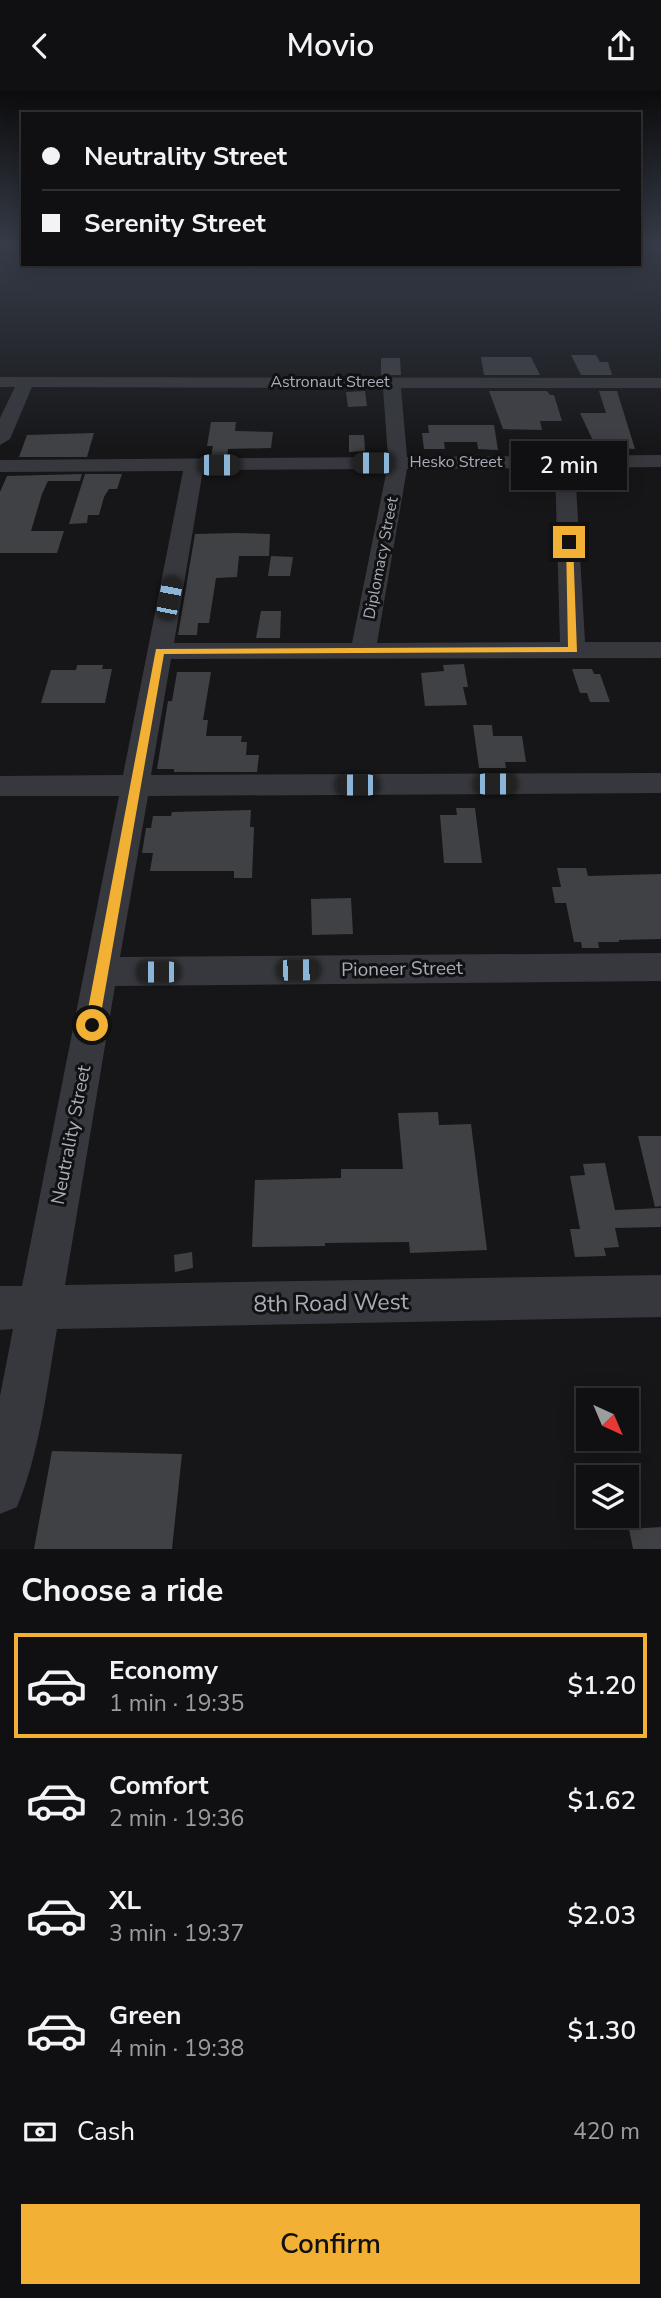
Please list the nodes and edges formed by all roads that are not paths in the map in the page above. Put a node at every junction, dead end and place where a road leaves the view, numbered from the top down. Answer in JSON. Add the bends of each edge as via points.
{"nodes":[{"id":1,"x":0,"y":382,"type":"edge"},
{"id":2,"x":26,"y":382,"type":"junction"},
{"id":3,"x":392,"y":383,"type":"junction"},
{"id":4,"x":661,"y":383,"type":"edge"},
{"id":5,"x":0,"y":439,"type":"edge"},
{"id":6,"x":565,"y":461,"type":"junction"},
{"id":7,"x":661,"y":461,"type":"edge"},
{"id":8,"x":398,"y":463,"type":"junction"},
{"id":9,"x":194,"y":465,"type":"junction"},
{"id":10,"x":0,"y":466,"type":"edge"},
{"id":11,"x":363,"y":650,"type":"junction"},
{"id":12,"x":573,"y":650,"type":"junction"},
{"id":13,"x":661,"y":650,"type":"edge"},
{"id":14,"x":159,"y":651,"type":"junction"},
{"id":15,"x":661,"y":783,"type":"edge"},
{"id":16,"x":0,"y":786,"type":"edge"},
{"id":17,"x":135,"y":787,"type":"junction"},
{"id":18,"x":661,"y":967,"type":"edge"},
{"id":19,"x":102,"y":972,"type":"junction"},
{"id":20,"x":661,"y":1296,"type":"edge"},
{"id":21,"x":20,"y":1308,"type":"edge"},
{"id":22,"x":0,"y":1490,"type":"edge"}],
"edges":[{"from":1,"to":2,"type":"street","name":"Astronaut Street"},
{"from":2,"to":3,"type":"street","name":"Astronaut Street"},
{"from":2,"to":5,"type":"street"},
{"from":3,"to":4,"type":"street","name":"Astronaut Street"},
{"from":3,"to":8,"type":"street","name":"Diplomacy Street"},
{"from":6,"to":7,"type":"street","name":"Hesko Street"},
{"from":6,"to":8,"type":"street","name":"Hesko Street"},
{"from":6,"to":12,"type":"street"},
{"from":8,"to":9,"type":"street","name":"Hesko Street"},
{"from":8,"to":11,"type":"street","name":"Diplomacy Street"},
{"from":9,"to":10,"type":"street","name":"Hesko Street"},
{"from":9,"to":14,"type":"street","name":"Neutrality Street"},
{"from":11,"to":12,"type":"street"},
{"from":11,"to":14,"type":"street"},
{"from":12,"to":13,"type":"street"},
{"from":14,"to":17,"type":"street","name":"Neutrality Street"},
{"from":15,"to":17,"type":"street"},
{"from":16,"to":17,"type":"street"},
{"from":17,"to":19,"type":"street","name":"Neutrality Street"},
{"from":18,"to":19,"type":"street","name":"Pioneer Street"},
{"from":19,"to":21,"type":"street","name":"Neutrality Street"},
{"from":20,"to":21,"type":"street","name":"8th Road West"},
{"from":21,"to":22,"type":"street","name":"Neutrality Street","via":[[24,1391]]}]}
